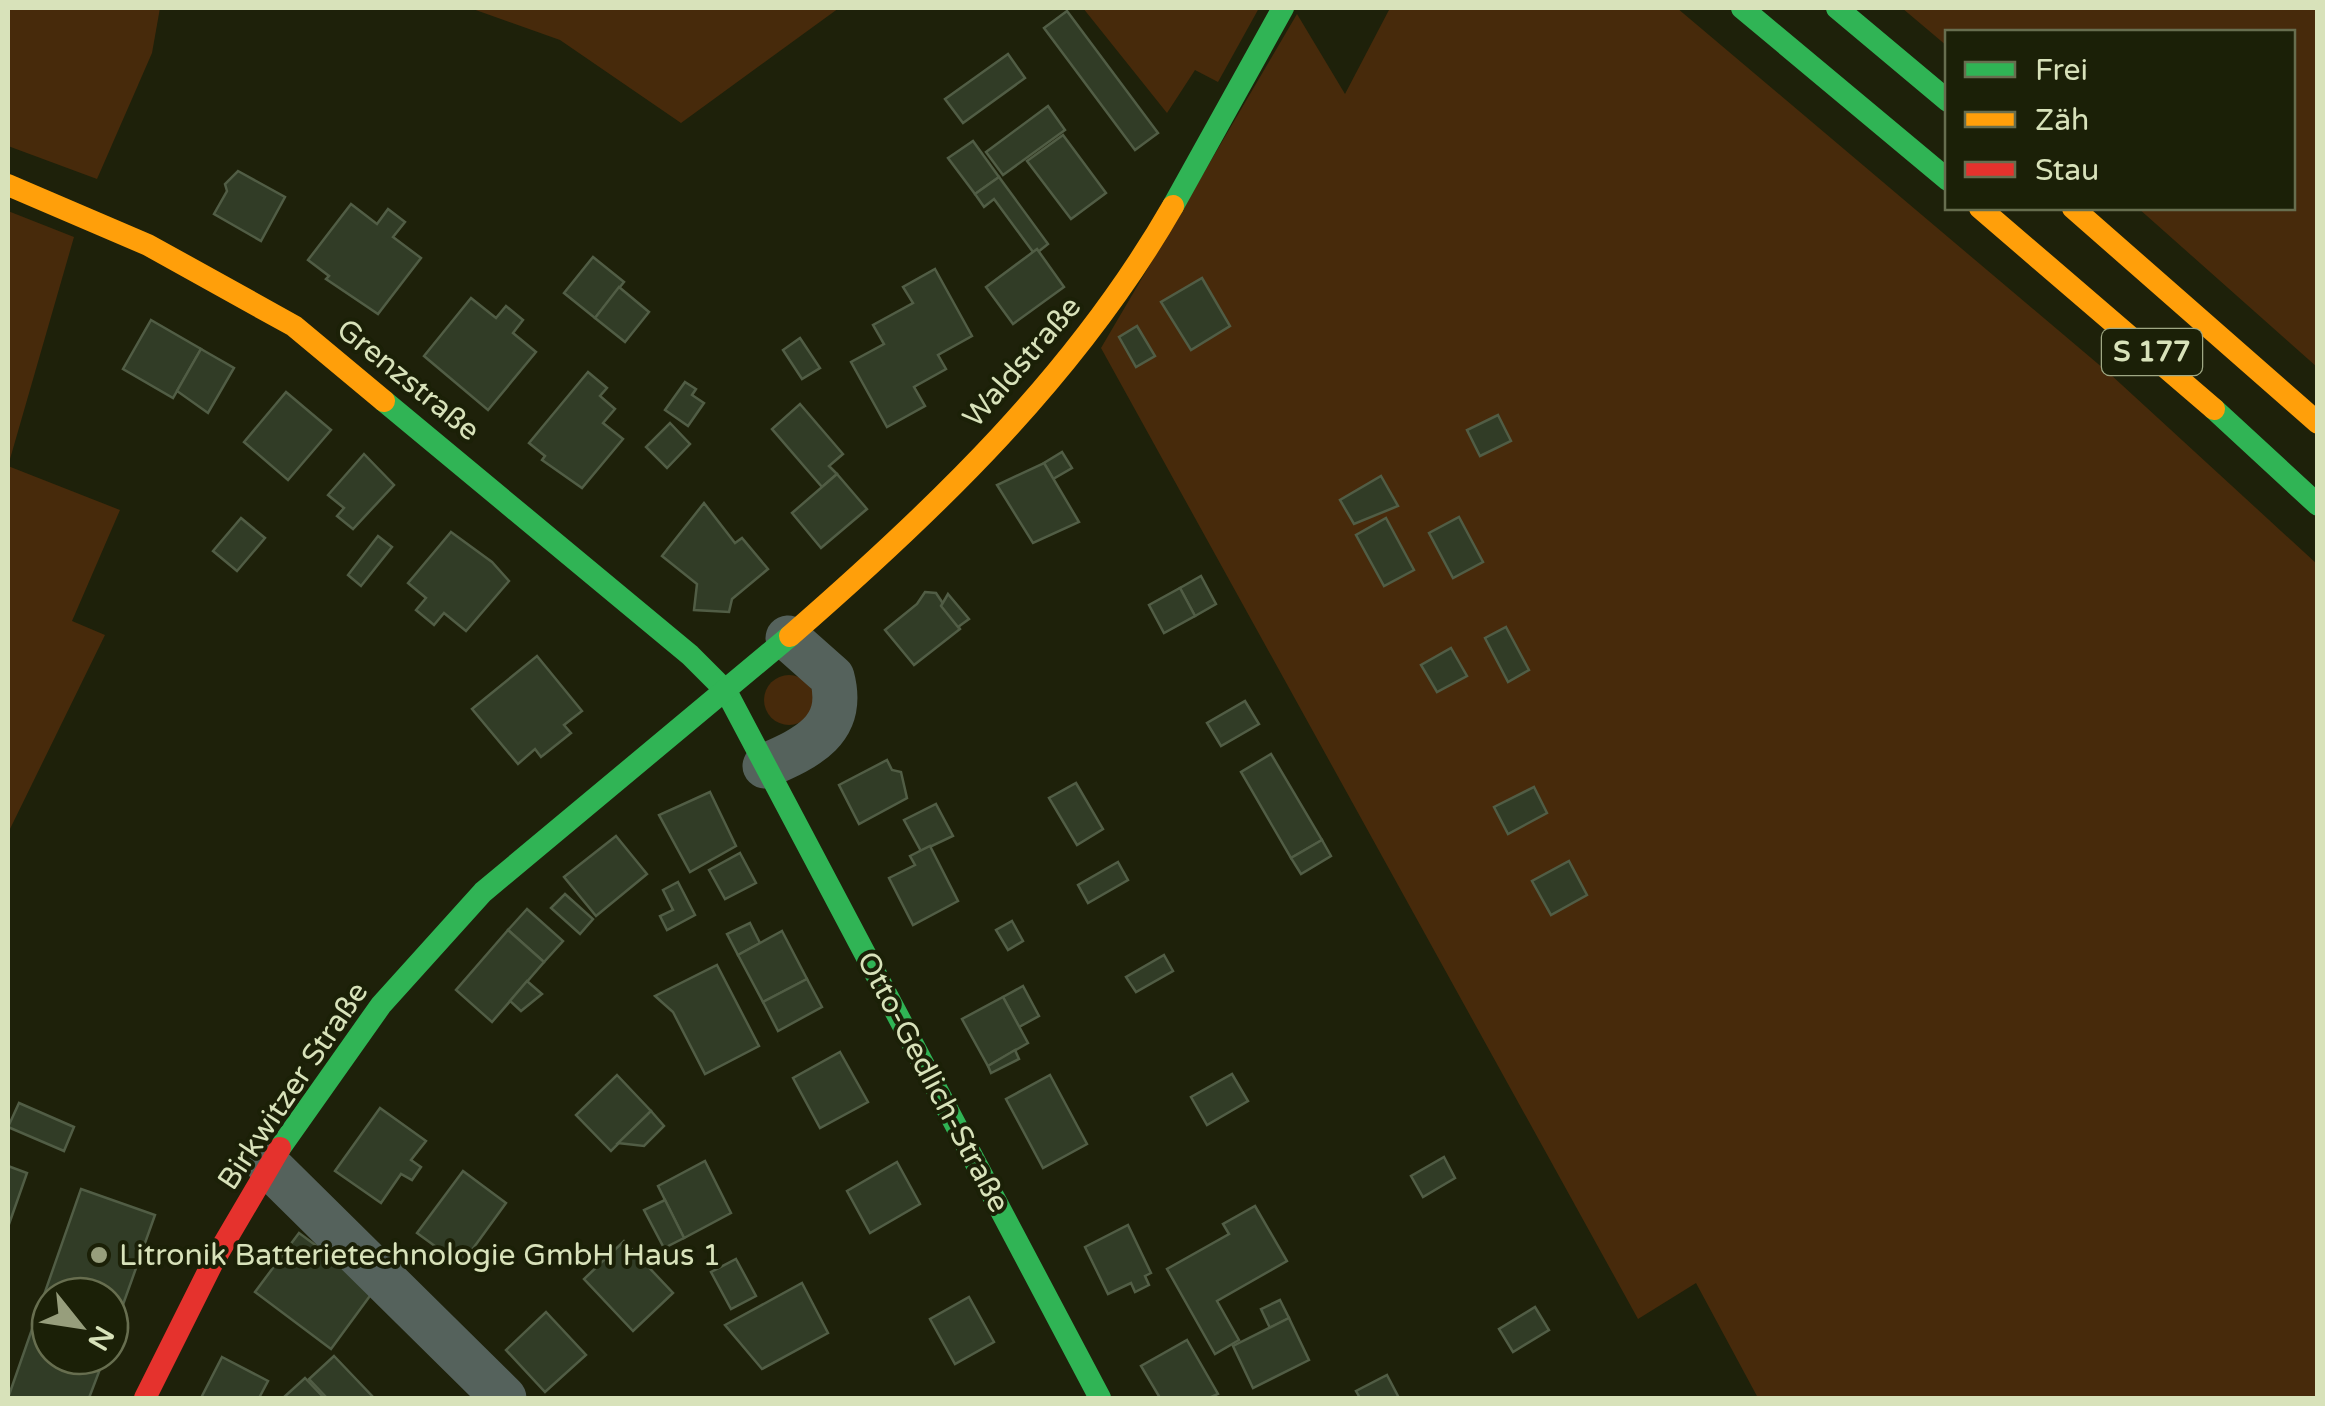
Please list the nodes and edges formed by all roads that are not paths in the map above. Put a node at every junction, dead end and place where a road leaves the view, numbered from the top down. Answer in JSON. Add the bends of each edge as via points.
{"nodes":[{"id":1,"x":1282,"y":8,"type":"edge"},
{"id":2,"x":1742,"y":8,"type":"edge"},
{"id":3,"x":1837,"y":8,"type":"edge"},
{"id":4,"x":1945,"y":98,"type":"edge"},
{"id":5,"x":1945,"y":177,"type":"edge"},
{"id":6,"x":8,"y":185,"type":"edge"},
{"id":7,"x":1982,"y":210,"type":"edge"},
{"id":8,"x":2075,"y":210,"type":"edge"},
{"id":9,"x":2318,"y":423,"type":"edge"},
{"id":10,"x":2318,"y":505,"type":"edge"},
{"id":11,"x":788,"y":638,"type":"junction"},
{"id":12,"x":726,"y":691,"type":"junction"},
{"id":13,"x":765,"y":766,"type":"junction"},
{"id":14,"x":270,"y":1167,"type":"junction"},
{"id":15,"x":145,"y":1398,"type":"edge"},
{"id":16,"x":504,"y":1398,"type":"edge"},
{"id":17,"x":1100,"y":1398,"type":"edge"}],
"edges":[{"from":1,"to":11,"type":"main road","name":"Waldstraße","via":[[1131,276],[1087,339],[910,526]]},
{"from":2,"to":5,"type":"main road"},
{"from":3,"to":4,"type":"main road"},
{"from":6,"to":12,"type":"main road","name":"Grenzstraße","via":[[148,245],[294,326]]},
{"from":7,"to":10,"type":"main road","number":"S 177"},
{"from":8,"to":9,"type":"main road","number":"S 177"},
{"from":11,"to":12,"type":"main road","name":"Waldstraße"},
{"from":11,"to":13,"type":"street","via":[[832,677],[834,712],[809,748]]},
{"from":12,"to":13,"type":"main road","name":"Otto-Gedlich-Straße"},
{"from":12,"to":14,"type":"main road","name":"Birkwitzer Straße","via":[[472,903],[340,1058]]},
{"from":13,"to":17,"type":"main road","name":"Otto-Gedlich-Straße"},
{"from":14,"to":15,"type":"main road","name":"Birkwitzer Straße"},
{"from":14,"to":16,"type":"street"}]}
